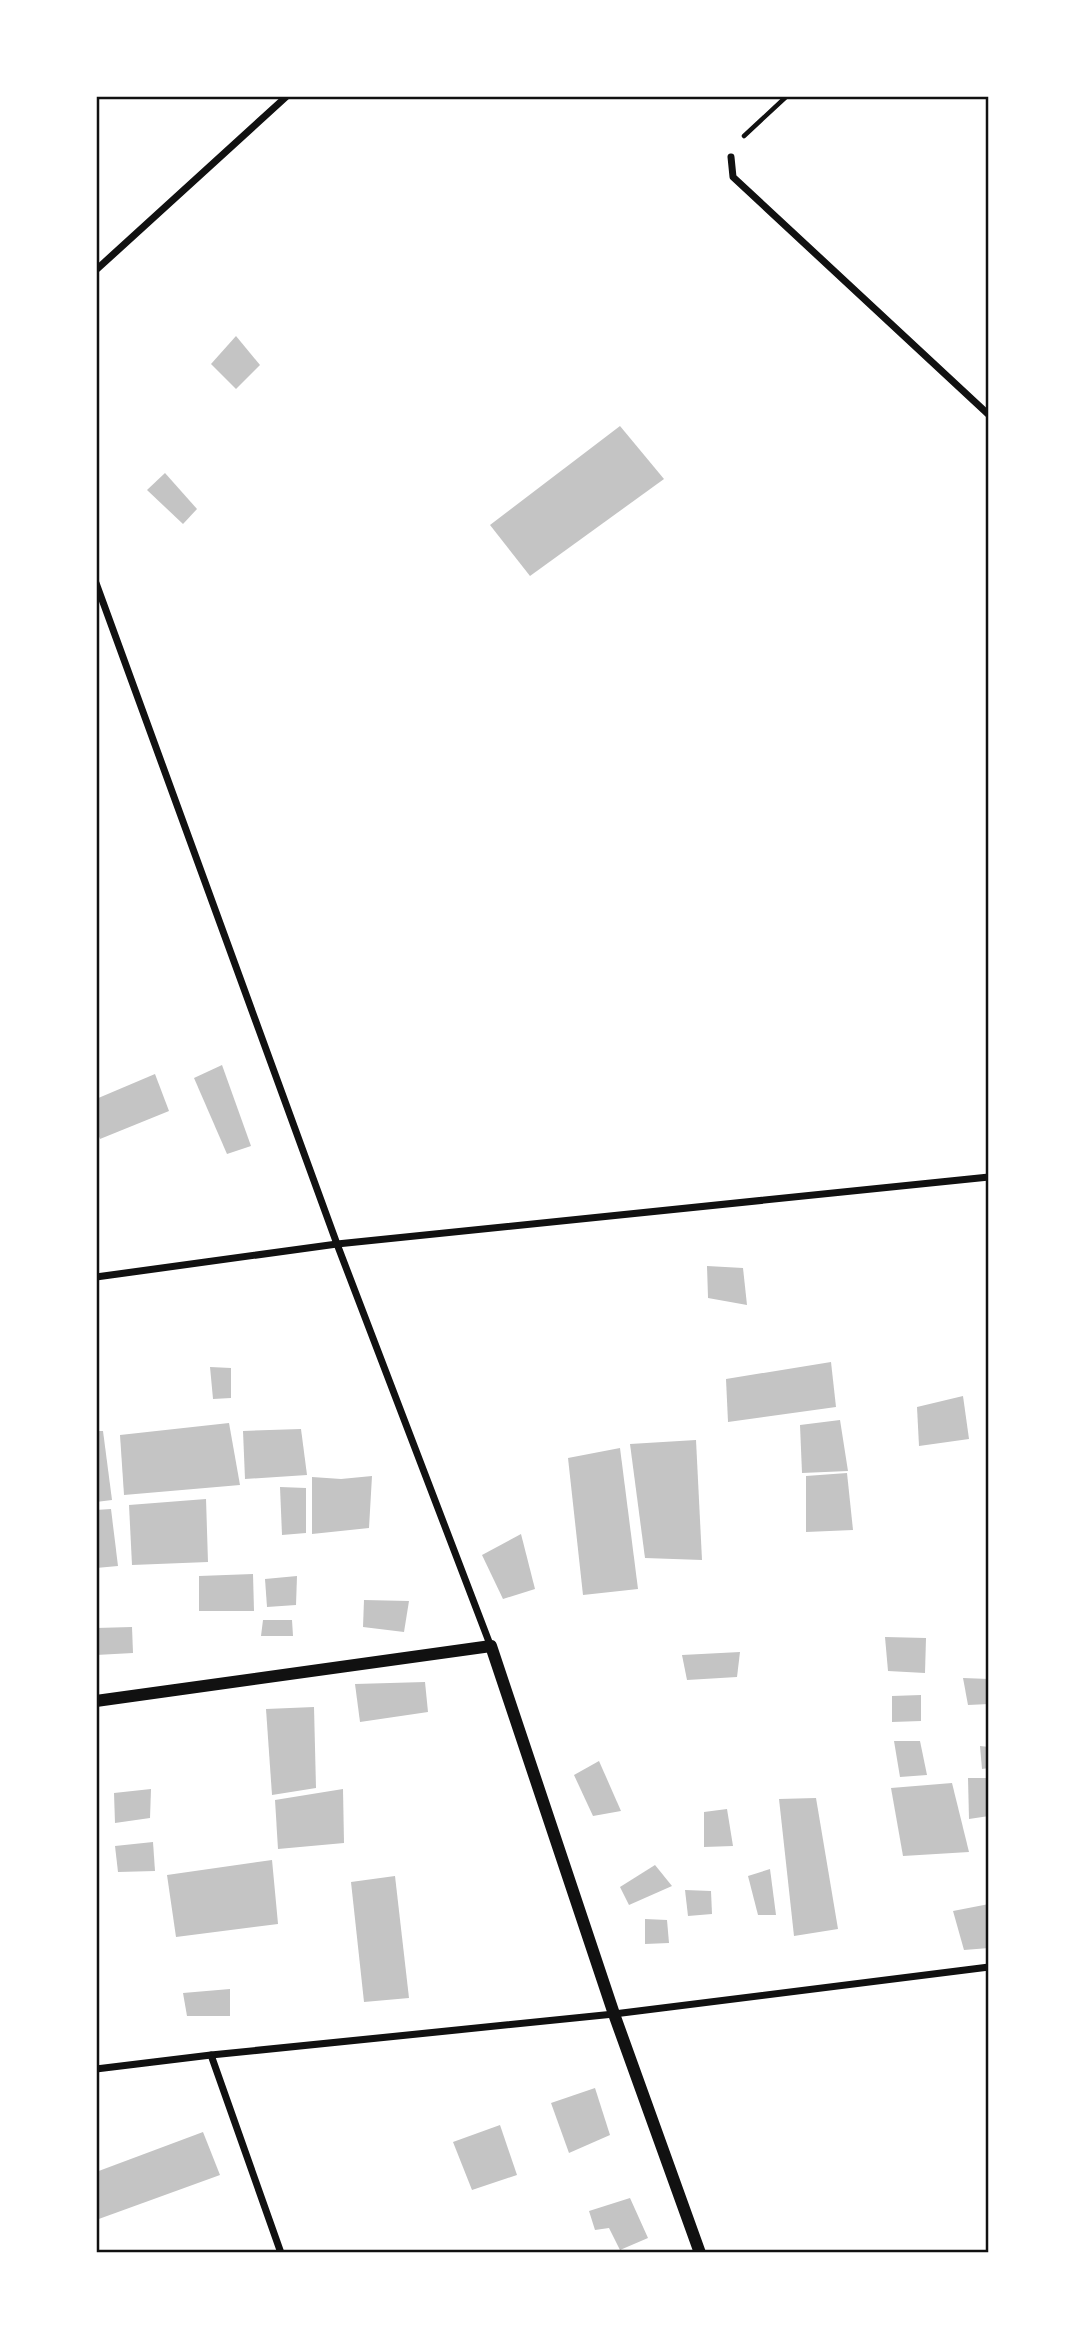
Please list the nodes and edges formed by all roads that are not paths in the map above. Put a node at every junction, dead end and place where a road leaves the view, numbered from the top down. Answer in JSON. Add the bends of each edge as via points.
{"nodes":[{"id":1,"x":287,"y":96,"type":"edge"},
{"id":2,"x":731,"y":157,"type":"road end"},
{"id":3,"x":96,"y":270,"type":"edge"},
{"id":4,"x":989,"y":415,"type":"edge"},
{"id":5,"x":96,"y":583,"type":"edge"},
{"id":6,"x":989,"y":1177,"type":"edge"},
{"id":7,"x":337,"y":1244,"type":"junction"},
{"id":8,"x":96,"y":1277,"type":"edge"},
{"id":9,"x":491,"y":1647,"type":"junction"},
{"id":10,"x":96,"y":1701,"type":"edge"},
{"id":11,"x":989,"y":1967,"type":"edge"},
{"id":12,"x":614,"y":2014,"type":"junction"},
{"id":13,"x":211,"y":2055,"type":"junction"},
{"id":14,"x":96,"y":2069,"type":"edge"},
{"id":15,"x":281,"y":2253,"type":"edge"},
{"id":16,"x":700,"y":2253,"type":"edge"}],
"edges":[{"from":1,"to":3,"type":"street"},
{"from":2,"to":4,"type":"street","via":[[733,177]]},
{"from":5,"to":7,"type":"street"},
{"from":6,"to":7,"type":"street"},
{"from":7,"to":8,"type":"street"},
{"from":7,"to":9,"type":"street"},
{"from":9,"to":10,"type":"street"},
{"from":9,"to":12,"type":"street"},
{"from":11,"to":12,"type":"street"},
{"from":12,"to":13,"type":"street"},
{"from":12,"to":16,"type":"street"},
{"from":13,"to":14,"type":"street"},
{"from":13,"to":15,"type":"street"}]}
